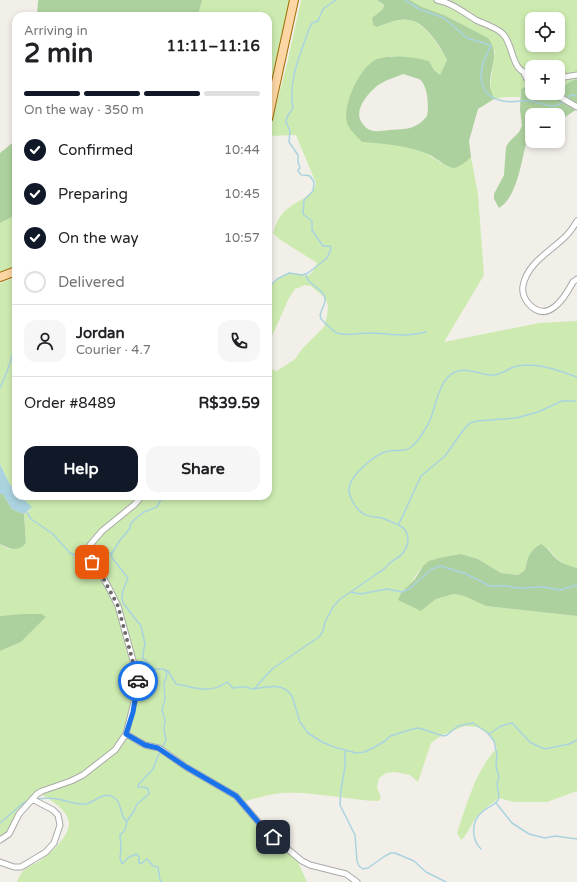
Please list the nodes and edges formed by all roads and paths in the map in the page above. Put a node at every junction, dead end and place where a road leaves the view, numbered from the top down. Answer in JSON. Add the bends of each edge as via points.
{"nodes":[{"id":1,"x":294,"y":0,"type":"edge"},
{"id":2,"x":437,"y":0,"type":"edge"},
{"id":3,"x":524,"y":73,"type":"edge"},
{"id":4,"x":577,"y":75,"type":"edge"},
{"id":5,"x":565,"y":77,"type":"edge"},
{"id":6,"x":565,"y":100,"type":"edge"},
{"id":7,"x":272,"y":101,"type":"edge"},
{"id":8,"x":577,"y":107,"type":"edge"},
{"id":9,"x":577,"y":221,"type":"edge"},
{"id":10,"x":12,"y":272,"type":"edge"},
{"id":11,"x":0,"y":277,"type":"edge"},
{"id":12,"x":577,"y":279,"type":"edge"},
{"id":13,"x":138,"y":500,"type":"edge"},
{"id":14,"x":126,"y":734,"type":"junction"},
{"id":15,"x":32,"y":798,"type":"junction"},
{"id":16,"x":0,"y":840,"type":"edge"},
{"id":17,"x":0,"y":862,"type":"edge"},
{"id":18,"x":357,"y":882,"type":"edge"}],
"edges":[{"from":1,"to":7,"type":"main road"},
{"from":2,"to":3,"type":"street","via":[[452,5],[501,32],[507,40],[516,65]]},
{"from":4,"to":5,"type":"street"},
{"from":6,"to":8,"type":"street"},
{"from":9,"to":12,"type":"street","via":[[566,236],[531,268],[522,291],[529,304],[539,311],[546,312],[556,306]]},
{"from":10,"to":11,"type":"main road"},
{"from":13,"to":14,"type":"street","via":[[102,531],[87,552],[118,606],[137,675],[137,690]]},
{"from":14,"to":15,"type":"street","via":[[114,750],[83,775],[40,792]]},
{"from":14,"to":18,"type":"street","via":[[145,745],[160,749],[236,796],[266,831],[302,861],[346,874]]},
{"from":15,"to":16,"type":"street","via":[[19,814],[7,836]]},
{"from":15,"to":17,"type":"street","via":[[58,815],[60,825],[54,843],[46,852],[21,867]]}]}
